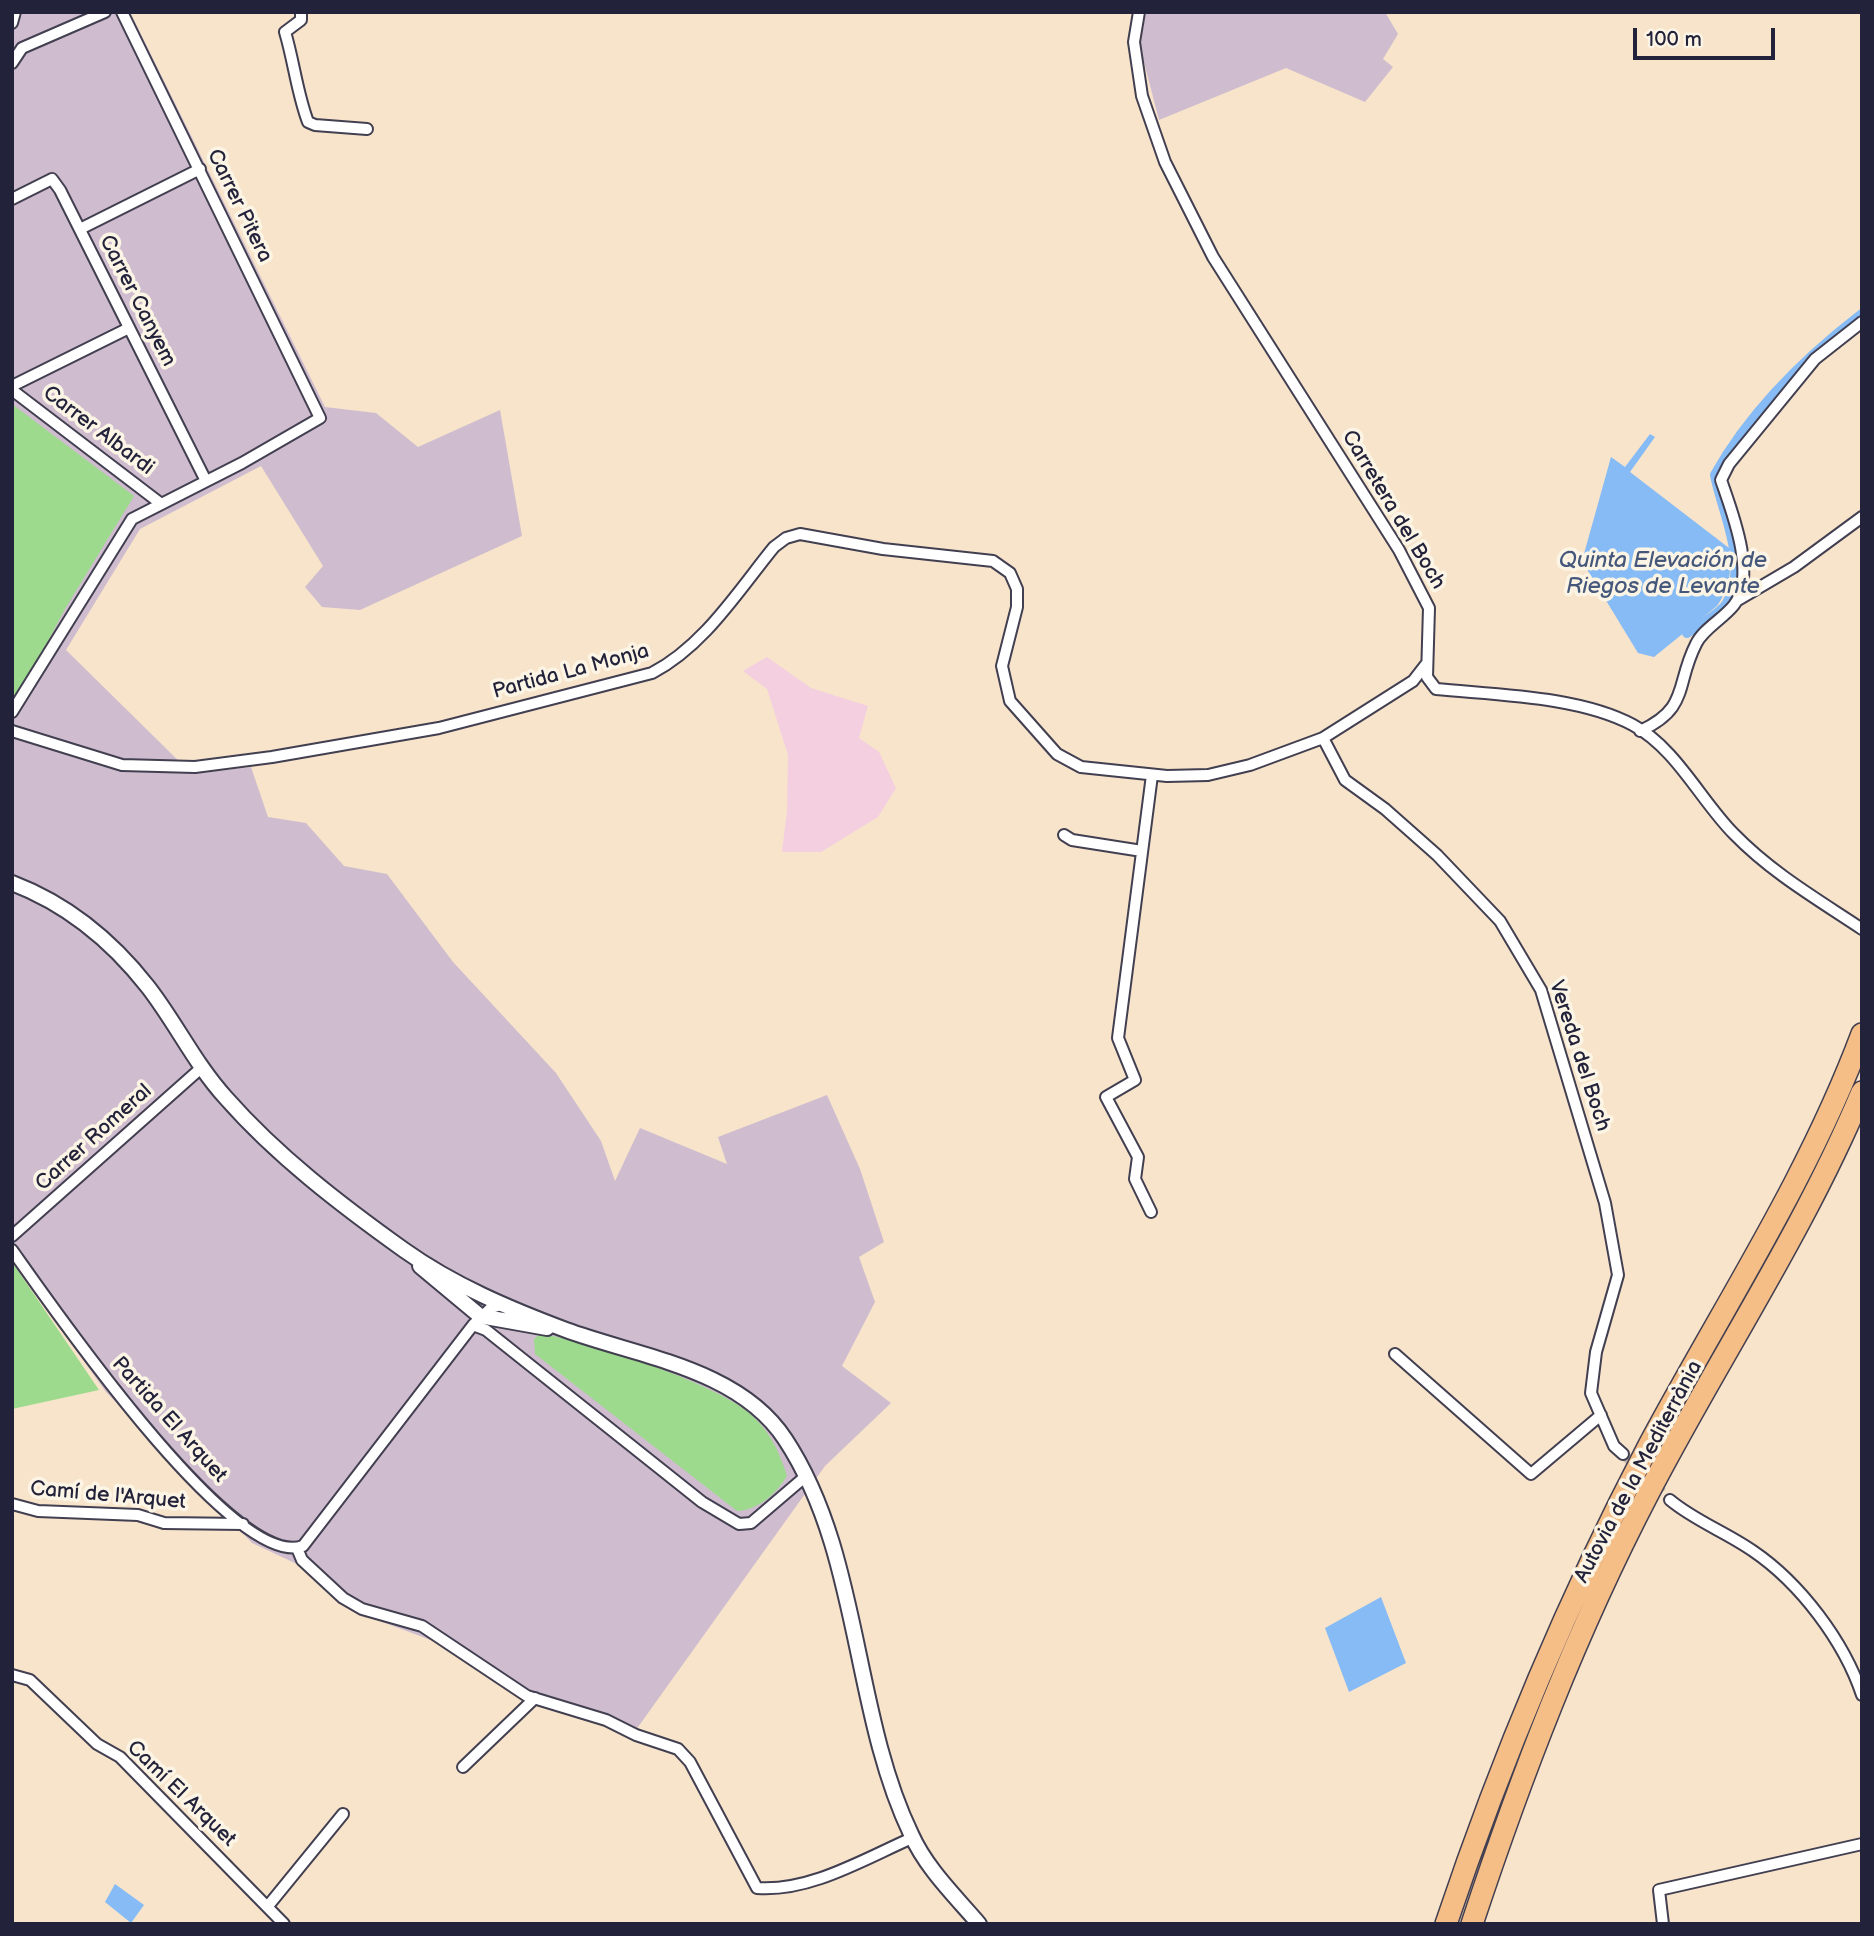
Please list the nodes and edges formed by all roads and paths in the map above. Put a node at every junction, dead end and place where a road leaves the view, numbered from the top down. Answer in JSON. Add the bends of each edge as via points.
{"nodes":[{"id":1,"x":15,"y":12,"type":"edge"},
{"id":2,"x":105,"y":12,"type":"edge"},
{"id":3,"x":122,"y":12,"type":"edge"},
{"id":4,"x":301,"y":12,"type":"edge"},
{"id":5,"x":1139,"y":12,"type":"edge"},
{"id":6,"x":12,"y":23,"type":"edge"},
{"id":7,"x":12,"y":63,"type":"edge"},
{"id":8,"x":368,"y":129,"type":"dead end"},
{"id":9,"x":200,"y":169,"type":"junction"},
{"id":10,"x":12,"y":199,"type":"edge"},
{"id":11,"x":80,"y":229,"type":"junction"},
{"id":12,"x":1862,"y":322,"type":"edge"},
{"id":13,"x":129,"y":328,"type":"junction"},
{"id":14,"x":12,"y":388,"type":"edge"},
{"id":15,"x":206,"y":481,"type":"junction"},
{"id":16,"x":160,"y":503,"type":"junction"},
{"id":17,"x":1862,"y":517,"type":"edge"},
{"id":18,"x":1738,"y":600,"type":"junction"},
{"id":19,"x":1427,"y":663,"type":"junction"},
{"id":20,"x":27,"y":691,"type":"junction"},
{"id":21,"x":12,"y":701,"type":"edge"},
{"id":22,"x":12,"y":712,"type":"edge"},
{"id":23,"x":12,"y":731,"type":"edge"},
{"id":24,"x":1640,"y":731,"type":"junction"},
{"id":25,"x":1323,"y":738,"type":"junction"},
{"id":26,"x":1152,"y":775,"type":"junction"},
{"id":27,"x":1064,"y":835,"type":"dead end"},
{"id":28,"x":1142,"y":851,"type":"junction"},
{"id":29,"x":12,"y":883,"type":"edge"},
{"id":30,"x":1862,"y":929,"type":"edge"},
{"id":31,"x":1862,"y":1034,"type":"edge"},
{"id":32,"x":200,"y":1069,"type":"junction"},
{"id":33,"x":1862,"y":1093,"type":"edge"},
{"id":34,"x":1151,"y":1212,"type":"dead end"},
{"id":35,"x":12,"y":1236,"type":"edge"},
{"id":36,"x":12,"y":1250,"type":"edge"},
{"id":37,"x":406,"y":1252,"type":"junction"},
{"id":38,"x":501,"y":1305,"type":"junction"},
{"id":39,"x":476,"y":1321,"type":"junction"},
{"id":40,"x":568,"y":1331,"type":"junction"},
{"id":41,"x":1395,"y":1354,"type":"dead end"},
{"id":42,"x":1601,"y":1415,"type":"junction"},
{"id":43,"x":1623,"y":1454,"type":"tunnel mouth"},
{"id":44,"x":806,"y":1476,"type":"junction"},
{"id":45,"x":1670,"y":1500,"type":"tunnel mouth"},
{"id":46,"x":12,"y":1504,"type":"edge"},
{"id":47,"x":243,"y":1524,"type":"junction"},
{"id":48,"x":297,"y":1548,"type":"junction"},
{"id":49,"x":12,"y":1675,"type":"edge"},
{"id":50,"x":1862,"y":1695,"type":"edge"},
{"id":51,"x":536,"y":1698,"type":"junction"},
{"id":52,"x":463,"y":1767,"type":"dead end"},
{"id":53,"x":343,"y":1814,"type":"dead end"},
{"id":54,"x":912,"y":1838,"type":"junction"},
{"id":55,"x":1862,"y":1844,"type":"edge"},
{"id":56,"x":268,"y":1906,"type":"junction"},
{"id":57,"x":284,"y":1924,"type":"edge"},
{"id":58,"x":979,"y":1924,"type":"edge"},
{"id":59,"x":1446,"y":1924,"type":"edge"},
{"id":60,"x":1472,"y":1924,"type":"edge"},
{"id":61,"x":1663,"y":1924,"type":"edge"}],
"edges":[{"from":1,"to":6,"type":"street"},
{"from":2,"to":7,"type":"street","via":[[22,48]]},
{"from":3,"to":9,"type":"street","name":"Carrer Pitera"},
{"from":4,"to":8,"type":"street","via":[[301,20],[285,32],[308,122]]},
{"from":5,"to":19,"type":"street","name":"Carretera del Boch","via":[[1134,41],[1142,96],[1165,162],[1213,257],[1399,550],[1429,608]]},
{"from":9,"to":11,"type":"street"},
{"from":9,"to":15,"type":"street","name":"Carrer Pitera","via":[[320,418]]},
{"from":10,"to":11,"type":"street","name":"Carrer Canyem","via":[[52,179]]},
{"from":11,"to":13,"type":"street","name":"Carrer Canyem"},
{"from":12,"to":18,"type":"street","via":[[1815,359],[1721,480],[1744,559]]},
{"from":13,"to":14,"type":"street"},
{"from":13,"to":15,"type":"street","name":"Carrer Canyem"},
{"from":14,"to":16,"type":"street","name":"Carrer Albardi"},
{"from":15,"to":16,"type":"street"},
{"from":16,"to":20,"type":"street","via":[[132,519]]},
{"from":17,"to":18,"type":"street","via":[[1794,567]]},
{"from":18,"to":24,"type":"street","via":[[1696,642],[1676,706]]},
{"from":19,"to":24,"type":"street","via":[[1427,677],[1436,689],[1567,703]]},
{"from":19,"to":25,"type":"street","via":[[1413,681]]},
{"from":20,"to":21,"type":"street"},
{"from":20,"to":22,"type":"street"},
{"from":23,"to":26,"type":"street","name":"Partida La Monja","via":[[122,765],[195,767],[439,728],[652,673],[694,643],[774,547],[800,534],[883,550],[993,561],[1010,573],[1017,589],[1002,666],[1004,685],[1019,714],[1057,754],[1081,767]]},
{"from":24,"to":30,"type":"street","via":[[1675,761],[1732,832],[1773,871]]},
{"from":25,"to":26,"type":"street","via":[[1208,775]]},
{"from":25,"to":42,"type":"street","name":"Vereda del Boch","via":[[1345,780],[1437,855],[1500,921],[1541,990],[1605,1203],[1618,1275],[1596,1352],[1591,1393]]},
{"from":26,"to":28,"type":"street"},
{"from":27,"to":28,"type":"street"},
{"from":28,"to":34,"type":"street","via":[[1118,1038],[1135,1080],[1106,1097],[1138,1157],[1135,1179]]},
{"from":29,"to":32,"type":"street","via":[[45,895],[115,950],[149,989]]},
{"from":31,"to":59,"type":"highway","name":"Autovia de la Mediterrània","via":[[1803,1170],[1594,1555],[1504,1763]]},
{"from":32,"to":35,"type":"street","name":"Carrer Romeral"},
{"from":32,"to":37,"type":"street","via":[[295,1166]]},
{"from":33,"to":60,"type":"highway","name":"Autovia de la Mediterrània","via":[[1804,1216],[1648,1493],[1605,1580],[1515,1795]]},
{"from":36,"to":47,"type":"street","name":"Partida El Arquet","via":[[82,1351],[191,1479]]},
{"from":37,"to":38,"type":"street"},
{"from":37,"to":39,"type":"street"},
{"from":38,"to":39,"type":"street"},
{"from":38,"to":40,"type":"street"},
{"from":39,"to":40,"type":"street"},
{"from":39,"to":44,"type":"street","via":[[702,1502],[739,1524],[751,1523]]},
{"from":39,"to":48,"type":"street"},
{"from":40,"to":44,"type":"street","via":[[698,1374],[733,1391],[782,1435]]},
{"from":41,"to":42,"type":"street","via":[[1531,1474]]},
{"from":42,"to":43,"type":"street","name":"Vereda del Boch","via":[[1614,1446]]},
{"from":44,"to":54,"type":"street","via":[[833,1554],[887,1770]]},
{"from":45,"to":50,"type":"street","via":[[1755,1552],[1799,1593],[1834,1635]]},
{"from":46,"to":47,"type":"street","name":"Camí de l'Arquet","via":[[38,1511],[138,1515],[164,1524]]},
{"from":47,"to":48,"type":"street","name":"Partida El Arquet","via":[[276,1547]]},
{"from":48,"to":51,"type":"street","via":[[302,1560],[343,1598],[362,1609],[422,1626]]},
{"from":49,"to":56,"type":"street","name":"Camí El Arquet","via":[[30,1680],[97,1744],[120,1757]]},
{"from":51,"to":52,"type":"street"},
{"from":51,"to":54,"type":"street","via":[[678,1749],[690,1762],[757,1888],[780,1890],[804,1884]]},
{"from":53,"to":56,"type":"street"},
{"from":54,"to":58,"type":"street"},
{"from":55,"to":61,"type":"street","via":[[1658,1890]]},
{"from":56,"to":57,"type":"street","name":"Camí El Arquet"}]}
